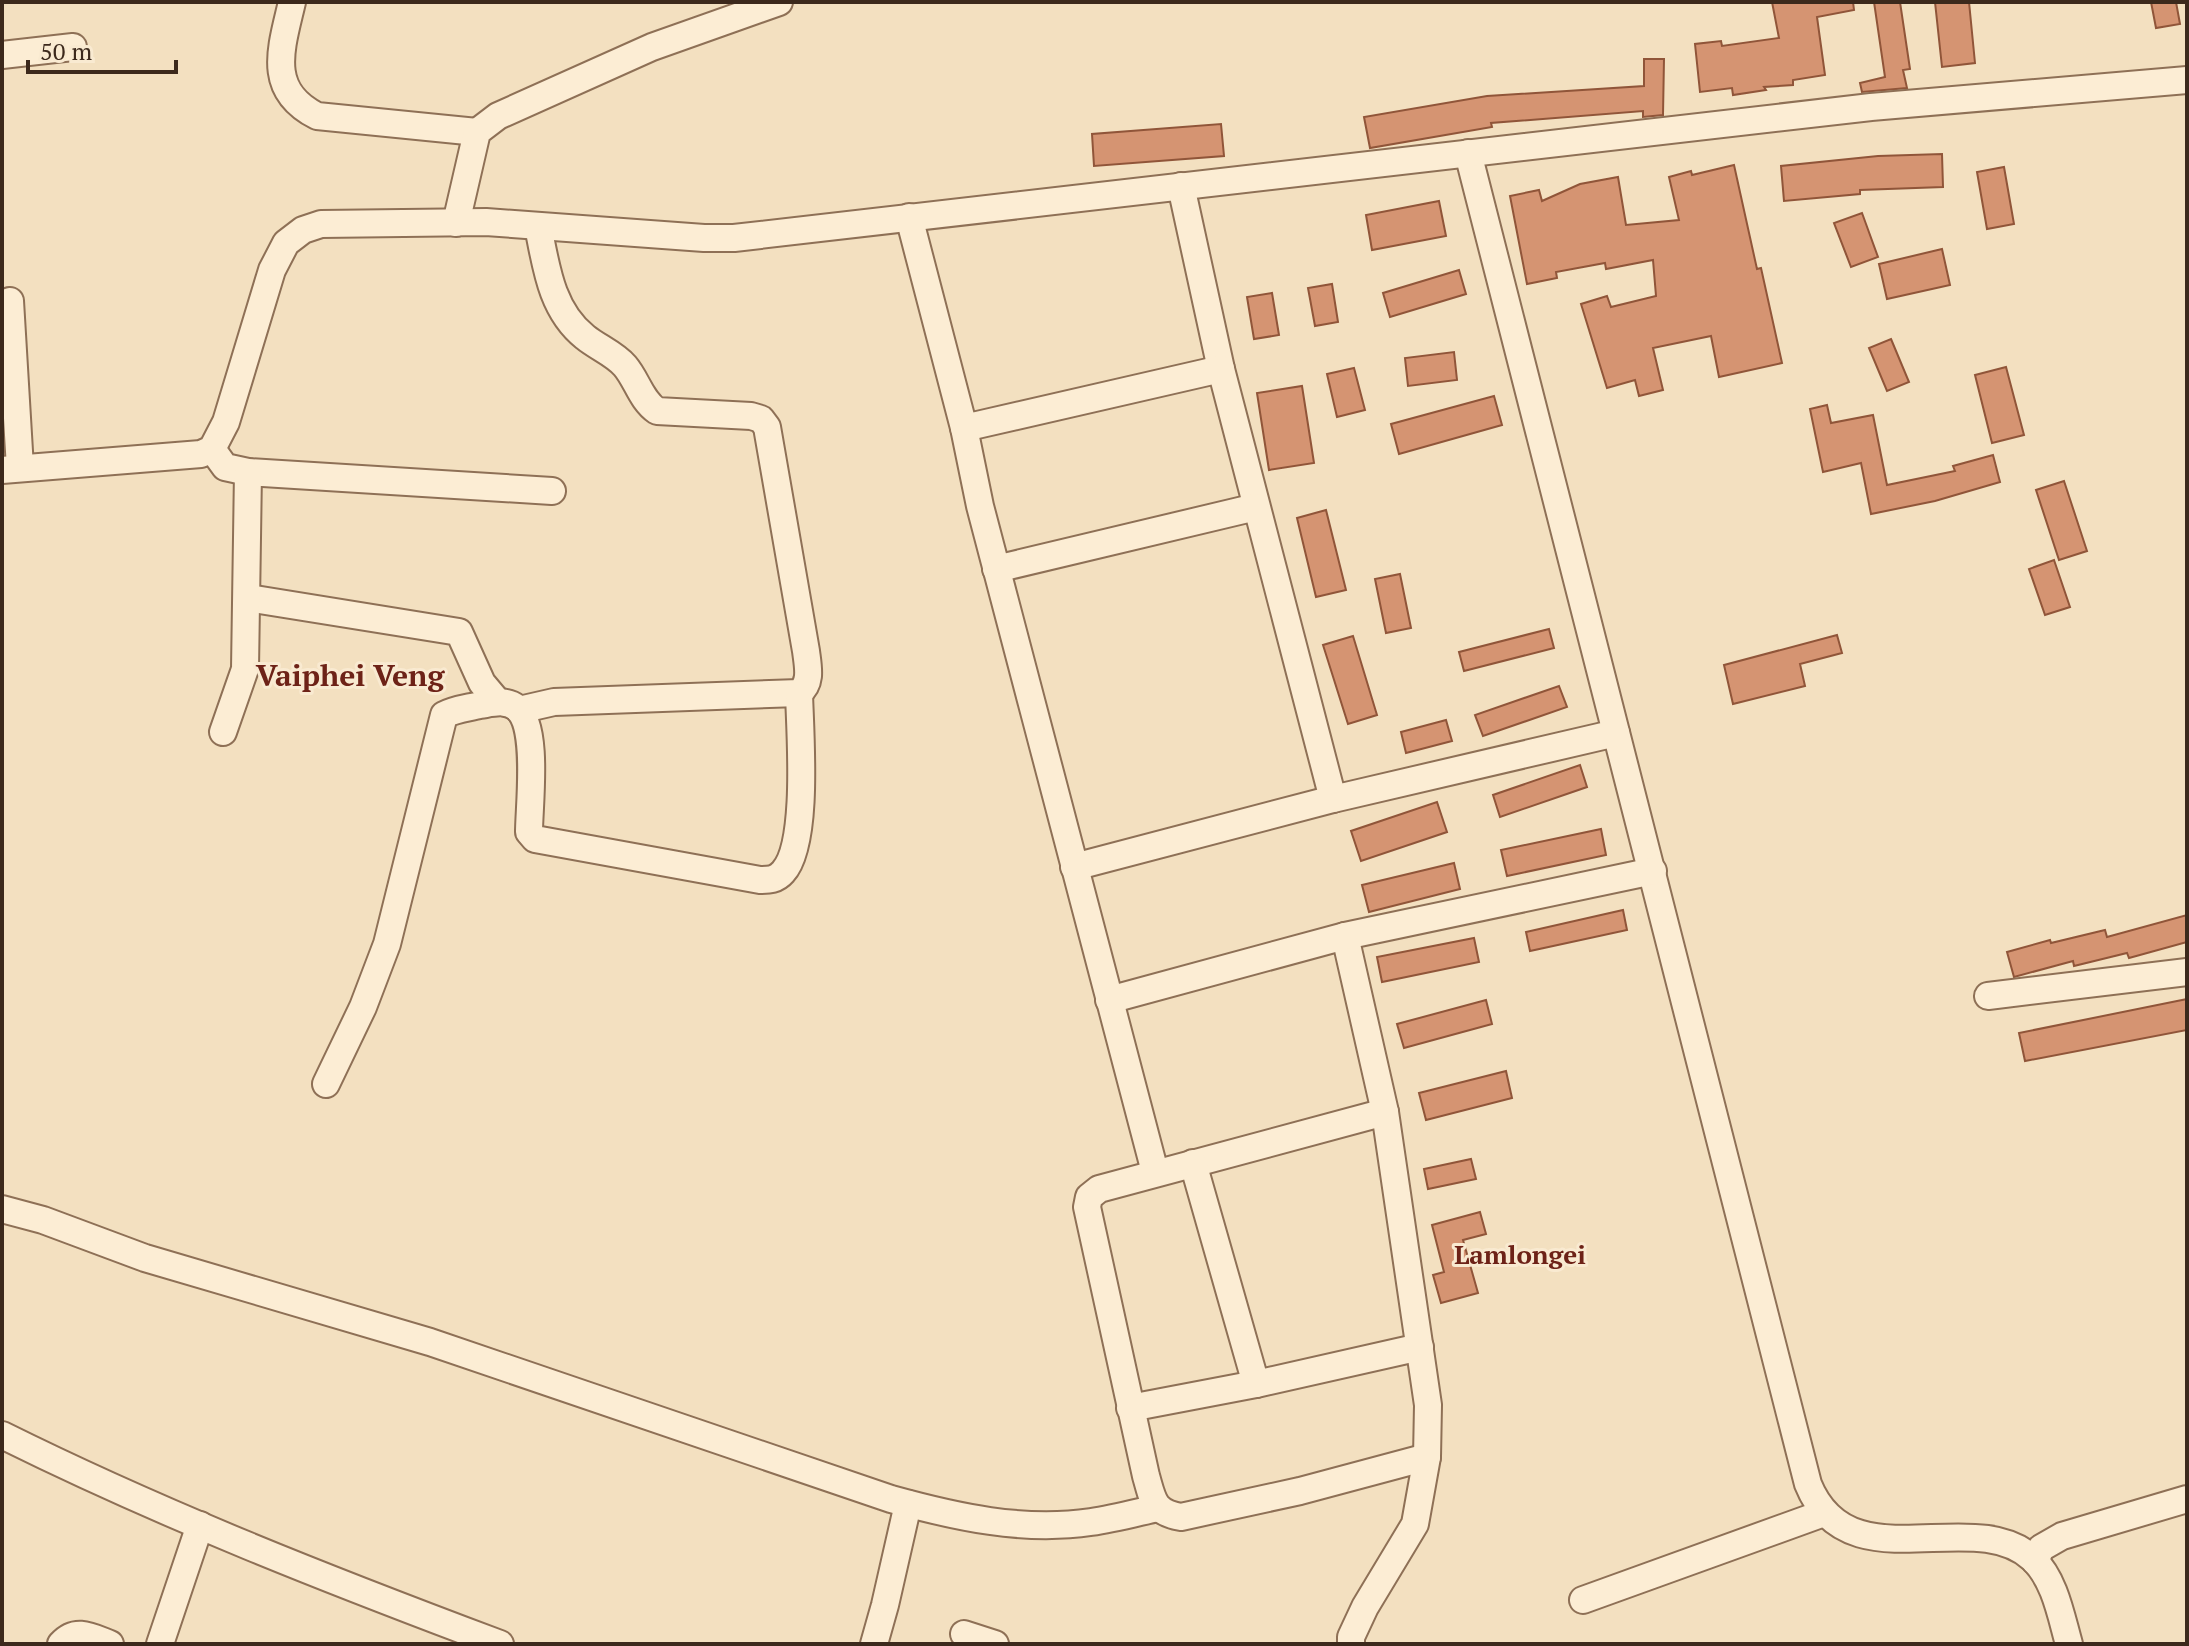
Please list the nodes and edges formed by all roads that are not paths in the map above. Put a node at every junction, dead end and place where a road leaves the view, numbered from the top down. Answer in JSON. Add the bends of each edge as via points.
{"nodes":[{"id":1,"x":292,"y":2,"type":"edge"},
{"id":2,"x":768,"y":4,"type":"edge"},
{"id":3,"x":73,"y":47,"type":"dead end"},
{"id":4,"x":2,"y":55,"type":"edge"},
{"id":5,"x":2187,"y":80,"type":"edge"},
{"id":6,"x":477,"y":132,"type":"junction"},
{"id":7,"x":1468,"y":153,"type":"junction"},
{"id":8,"x":1181,"y":186,"type":"junction"},
{"id":9,"x":909,"y":217,"type":"junction"},
{"id":10,"x":456,"y":223,"type":"junction"},
{"id":11,"x":538,"y":226,"type":"junction"},
{"id":12,"x":10,"y":301,"type":"dead end"},
{"id":13,"x":1221,"y":369,"type":"junction"},
{"id":14,"x":964,"y":428,"type":"junction"},
{"id":15,"x":212,"y":449,"type":"junction"},
{"id":16,"x":11,"y":469,"type":"edge"},
{"id":17,"x":248,"y":472,"type":"junction"},
{"id":18,"x":552,"y":491,"type":"dead end"},
{"id":19,"x":1256,"y":507,"type":"junction"},
{"id":20,"x":996,"y":569,"type":"junction"},
{"id":21,"x":248,"y":598,"type":"junction"},
{"id":22,"x":799,"y":693,"type":"junction"},
{"id":23,"x":509,"y":706,"type":"junction"},
{"id":24,"x":223,"y":732,"type":"dead end"},
{"id":25,"x":1616,"y":733,"type":"junction"},
{"id":26,"x":1333,"y":799,"type":"junction"},
{"id":27,"x":1074,"y":867,"type":"junction"},
{"id":28,"x":1653,"y":871,"type":"junction"},
{"id":29,"x":1345,"y":936,"type":"junction"},
{"id":30,"x":2187,"y":972,"type":"edge"},
{"id":31,"x":1988,"y":996,"type":"dead end"},
{"id":32,"x":1109,"y":1000,"type":"junction"},
{"id":33,"x":326,"y":1084,"type":"dead end"},
{"id":34,"x":1385,"y":1112,"type":"junction"},
{"id":35,"x":1193,"y":1163,"type":"junction"},
{"id":36,"x":1155,"y":1172,"type":"junction"},
{"id":37,"x":2,"y":1209,"type":"edge"},
{"id":38,"x":1420,"y":1347,"type":"junction"},
{"id":39,"x":1256,"y":1384,"type":"junction"},
{"id":40,"x":1130,"y":1408,"type":"junction"},
{"id":41,"x":2,"y":1435,"type":"edge"},
{"id":42,"x":1427,"y":1457,"type":"junction"},
{"id":43,"x":2187,"y":1499,"type":"edge"},
{"id":44,"x":908,"y":1504,"type":"junction"},
{"id":45,"x":1157,"y":1508,"type":"junction"},
{"id":46,"x":1824,"y":1513,"type":"junction"},
{"id":47,"x":200,"y":1525,"type":"junction"},
{"id":48,"x":2035,"y":1561,"type":"junction"},
{"id":49,"x":1583,"y":1600,"type":"dead end"},
{"id":50,"x":964,"y":1634,"type":"dead end"},
{"id":51,"x":61,"y":1644,"type":"edge"},
{"id":52,"x":110,"y":1644,"type":"edge"},
{"id":53,"x":160,"y":1644,"type":"edge"},
{"id":54,"x":500,"y":1644,"type":"edge"},
{"id":55,"x":874,"y":1644,"type":"edge"},
{"id":56,"x":995,"y":1644,"type":"edge"},
{"id":57,"x":1351,"y":1644,"type":"edge"},
{"id":58,"x":2069,"y":1644,"type":"edge"}],
"edges":[{"from":1,"to":6,"type":"street","via":[[282,81],[301,108],[317,116]]},
{"from":2,"to":6,"type":"street","via":[[652,47],[498,116]]},
{"from":3,"to":4,"type":"street"},
{"from":5,"to":7,"type":"street","via":[[1871,107]]},
{"from":6,"to":10,"type":"street"},
{"from":7,"to":8,"type":"street"},
{"from":7,"to":25,"type":"street"},
{"from":8,"to":9,"type":"street"},
{"from":8,"to":13,"type":"street"},
{"from":9,"to":11,"type":"street","via":[[717,238]]},
{"from":9,"to":14,"type":"street"},
{"from":10,"to":11,"type":"street"},
{"from":10,"to":15,"type":"street","via":[[321,224],[286,243],[272,270],[226,422]]},
{"from":11,"to":22,"type":"street","via":[[557,301],[584,336],[624,364],[648,404],[657,411],[751,416],[767,427],[806,651],[808,680]]},
{"from":12,"to":16,"type":"street"},
{"from":13,"to":14,"type":"street"},
{"from":13,"to":19,"type":"street"},
{"from":14,"to":20,"type":"street"},
{"from":15,"to":16,"type":"street"},
{"from":15,"to":17,"type":"street","via":[[225,467]]},
{"from":17,"to":18,"type":"street"},
{"from":17,"to":21,"type":"street"},
{"from":19,"to":20,"type":"street"},
{"from":19,"to":26,"type":"street"},
{"from":20,"to":27,"type":"street"},
{"from":21,"to":23,"type":"street","via":[[459,632],[482,683]]},
{"from":21,"to":24,"type":"street","via":[[245,669]]},
{"from":22,"to":23,"type":"street"},
{"from":22,"to":23,"type":"street","via":[[799,822],[784,871],[760,880],[547,843],[532,836],[526,725]]},
{"from":23,"to":33,"type":"street","via":[[444,715],[387,944]]},
{"from":25,"to":26,"type":"street"},
{"from":25,"to":28,"type":"street"},
{"from":26,"to":27,"type":"street"},
{"from":27,"to":32,"type":"street"},
{"from":28,"to":29,"type":"street"},
{"from":28,"to":46,"type":"street","via":[[1808,1484]]},
{"from":29,"to":32,"type":"street"},
{"from":29,"to":34,"type":"street"},
{"from":30,"to":31,"type":"street"},
{"from":32,"to":36,"type":"street"},
{"from":34,"to":35,"type":"street"},
{"from":34,"to":38,"type":"street"},
{"from":35,"to":36,"type":"street"},
{"from":35,"to":39,"type":"street"},
{"from":36,"to":40,"type":"street","via":[[1099,1189],[1087,1207]]},
{"from":37,"to":44,"type":"street","via":[[145,1258],[430,1342]]},
{"from":38,"to":39,"type":"street"},
{"from":38,"to":42,"type":"street","via":[[1428,1405]]},
{"from":39,"to":40,"type":"street"},
{"from":40,"to":45,"type":"street"},
{"from":41,"to":47,"type":"street"},
{"from":42,"to":45,"type":"street","via":[[1181,1517]]},
{"from":42,"to":57,"type":"street","via":[[1415,1524],[1365,1607]]},
{"from":43,"to":48,"type":"street","via":[[2062,1536],[2041,1548]]},
{"from":44,"to":45,"type":"street","via":[[1032,1526],[1090,1522]]},
{"from":44,"to":55,"type":"street"},
{"from":46,"to":48,"type":"street","via":[[1865,1535],[1889,1540],[1981,1539],[2021,1550]]},
{"from":46,"to":49,"type":"street"},
{"from":47,"to":53,"type":"street"},
{"from":47,"to":54,"type":"street"},
{"from":48,"to":58,"type":"street","via":[[2054,1594]]},
{"from":50,"to":56,"type":"street"},
{"from":51,"to":52,"type":"street","via":[[78,1633]]}]}
